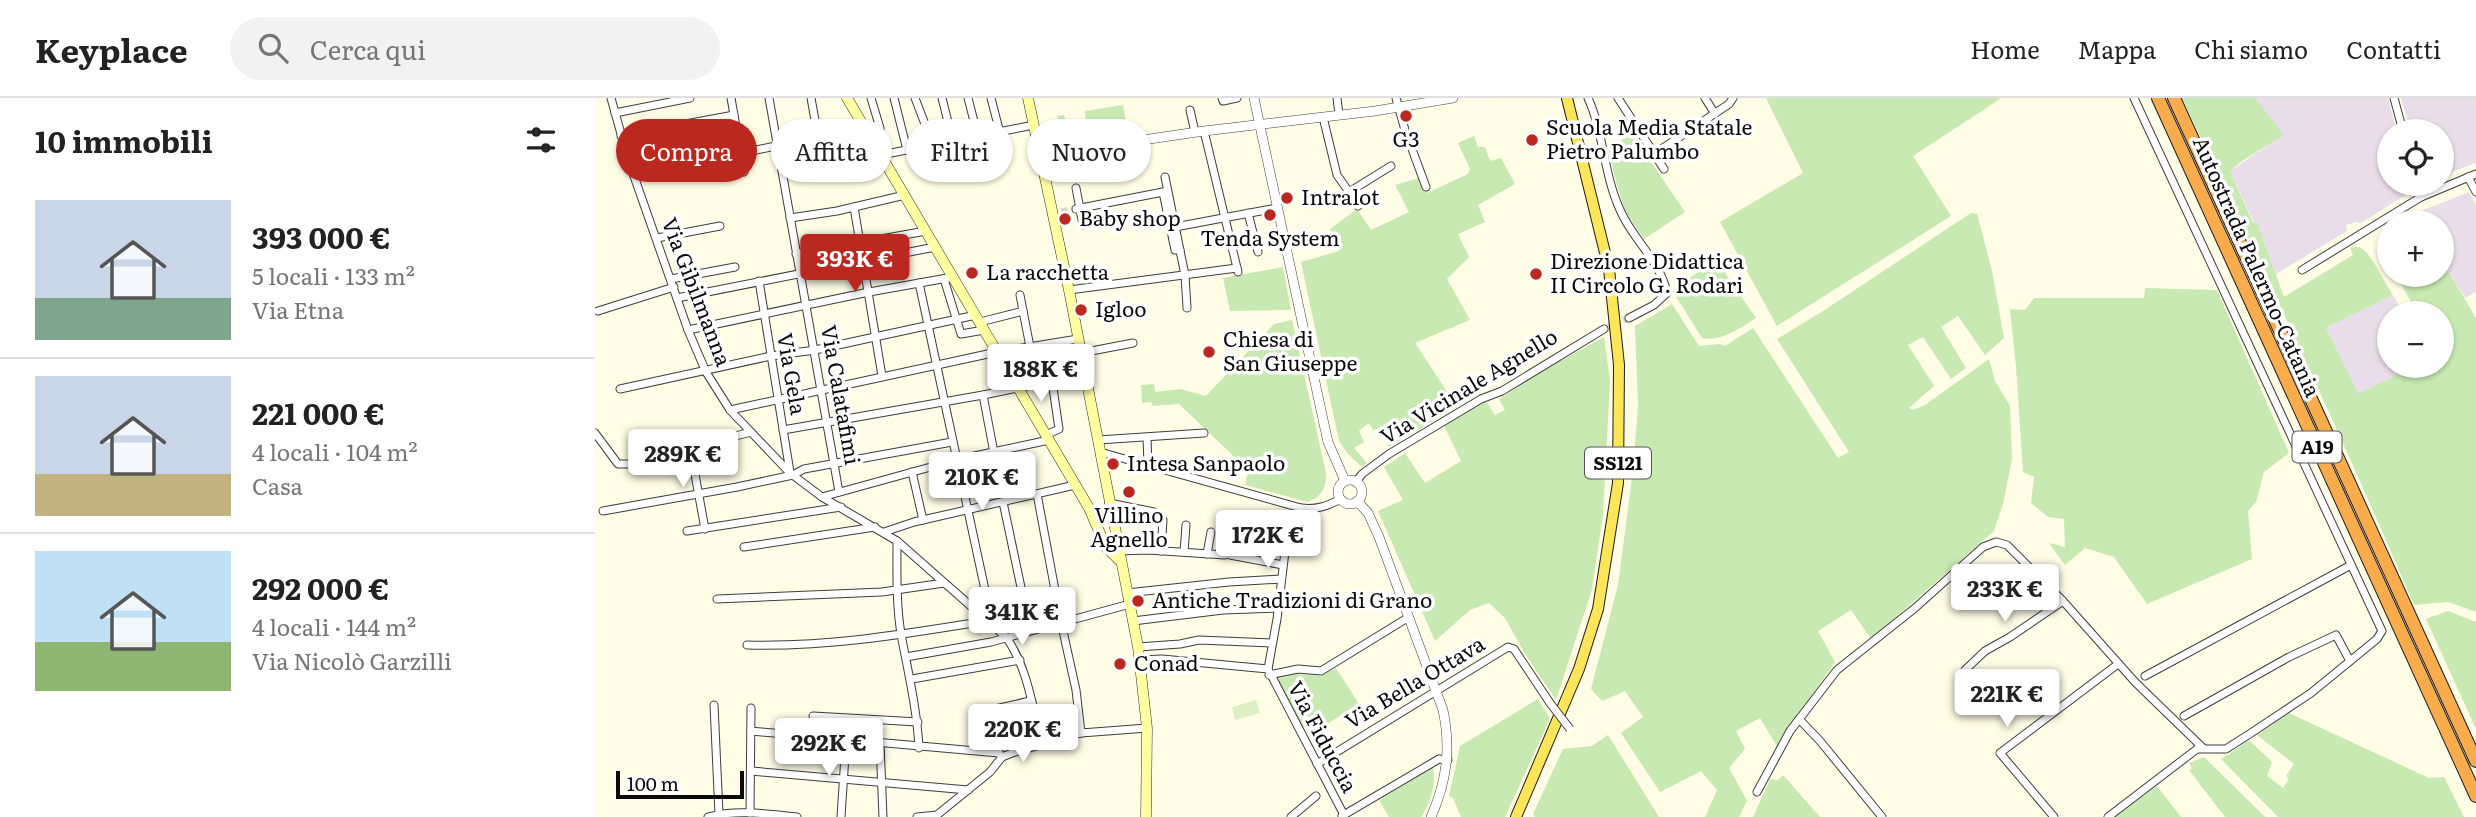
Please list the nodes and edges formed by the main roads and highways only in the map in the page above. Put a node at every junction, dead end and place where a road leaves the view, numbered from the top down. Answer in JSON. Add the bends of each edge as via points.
{"nodes":[{"id":1,"x":847,"y":98,"type":"edge"},
{"id":2,"x":1028,"y":98,"type":"edge"},
{"id":3,"x":1567,"y":98,"type":"edge"},
{"id":4,"x":2158,"y":98,"type":"edge"},
{"id":5,"x":2174,"y":98,"type":"edge"},
{"id":6,"x":1109,"y":503,"type":"junction"},
{"id":7,"x":1090,"y":508,"type":"junction"},
{"id":8,"x":1119,"y":556,"type":"junction"},
{"id":9,"x":2476,"y":761,"type":"edge"},
{"id":10,"x":2476,"y":796,"type":"edge"},
{"id":11,"x":1146,"y":817,"type":"edge"},
{"id":12,"x":1516,"y":817,"type":"edge"}],
"edges":[{"from":1,"to":7,"type":"main road","via":[[949,278]]},
{"from":2,"to":6,"type":"main road","via":[[1057,213]]},
{"from":3,"to":12,"type":"main road","number":"SS121","via":[[1609,268],[1619,365],[1618,483],[1598,609],[1579,669]]},
{"from":4,"to":10,"type":"highway","name":"Autostrada Palermo-Catania","number":"A19"},
{"from":5,"to":9,"type":"highway","name":"Autostrada Palermo-Catania","number":"A19"},
{"from":6,"to":7,"type":"main road"},
{"from":6,"to":8,"type":"main road"},
{"from":7,"to":8,"type":"main road","via":[[1106,547]]},
{"from":8,"to":11,"type":"main road","via":[[1140,660],[1147,728]]}]}
